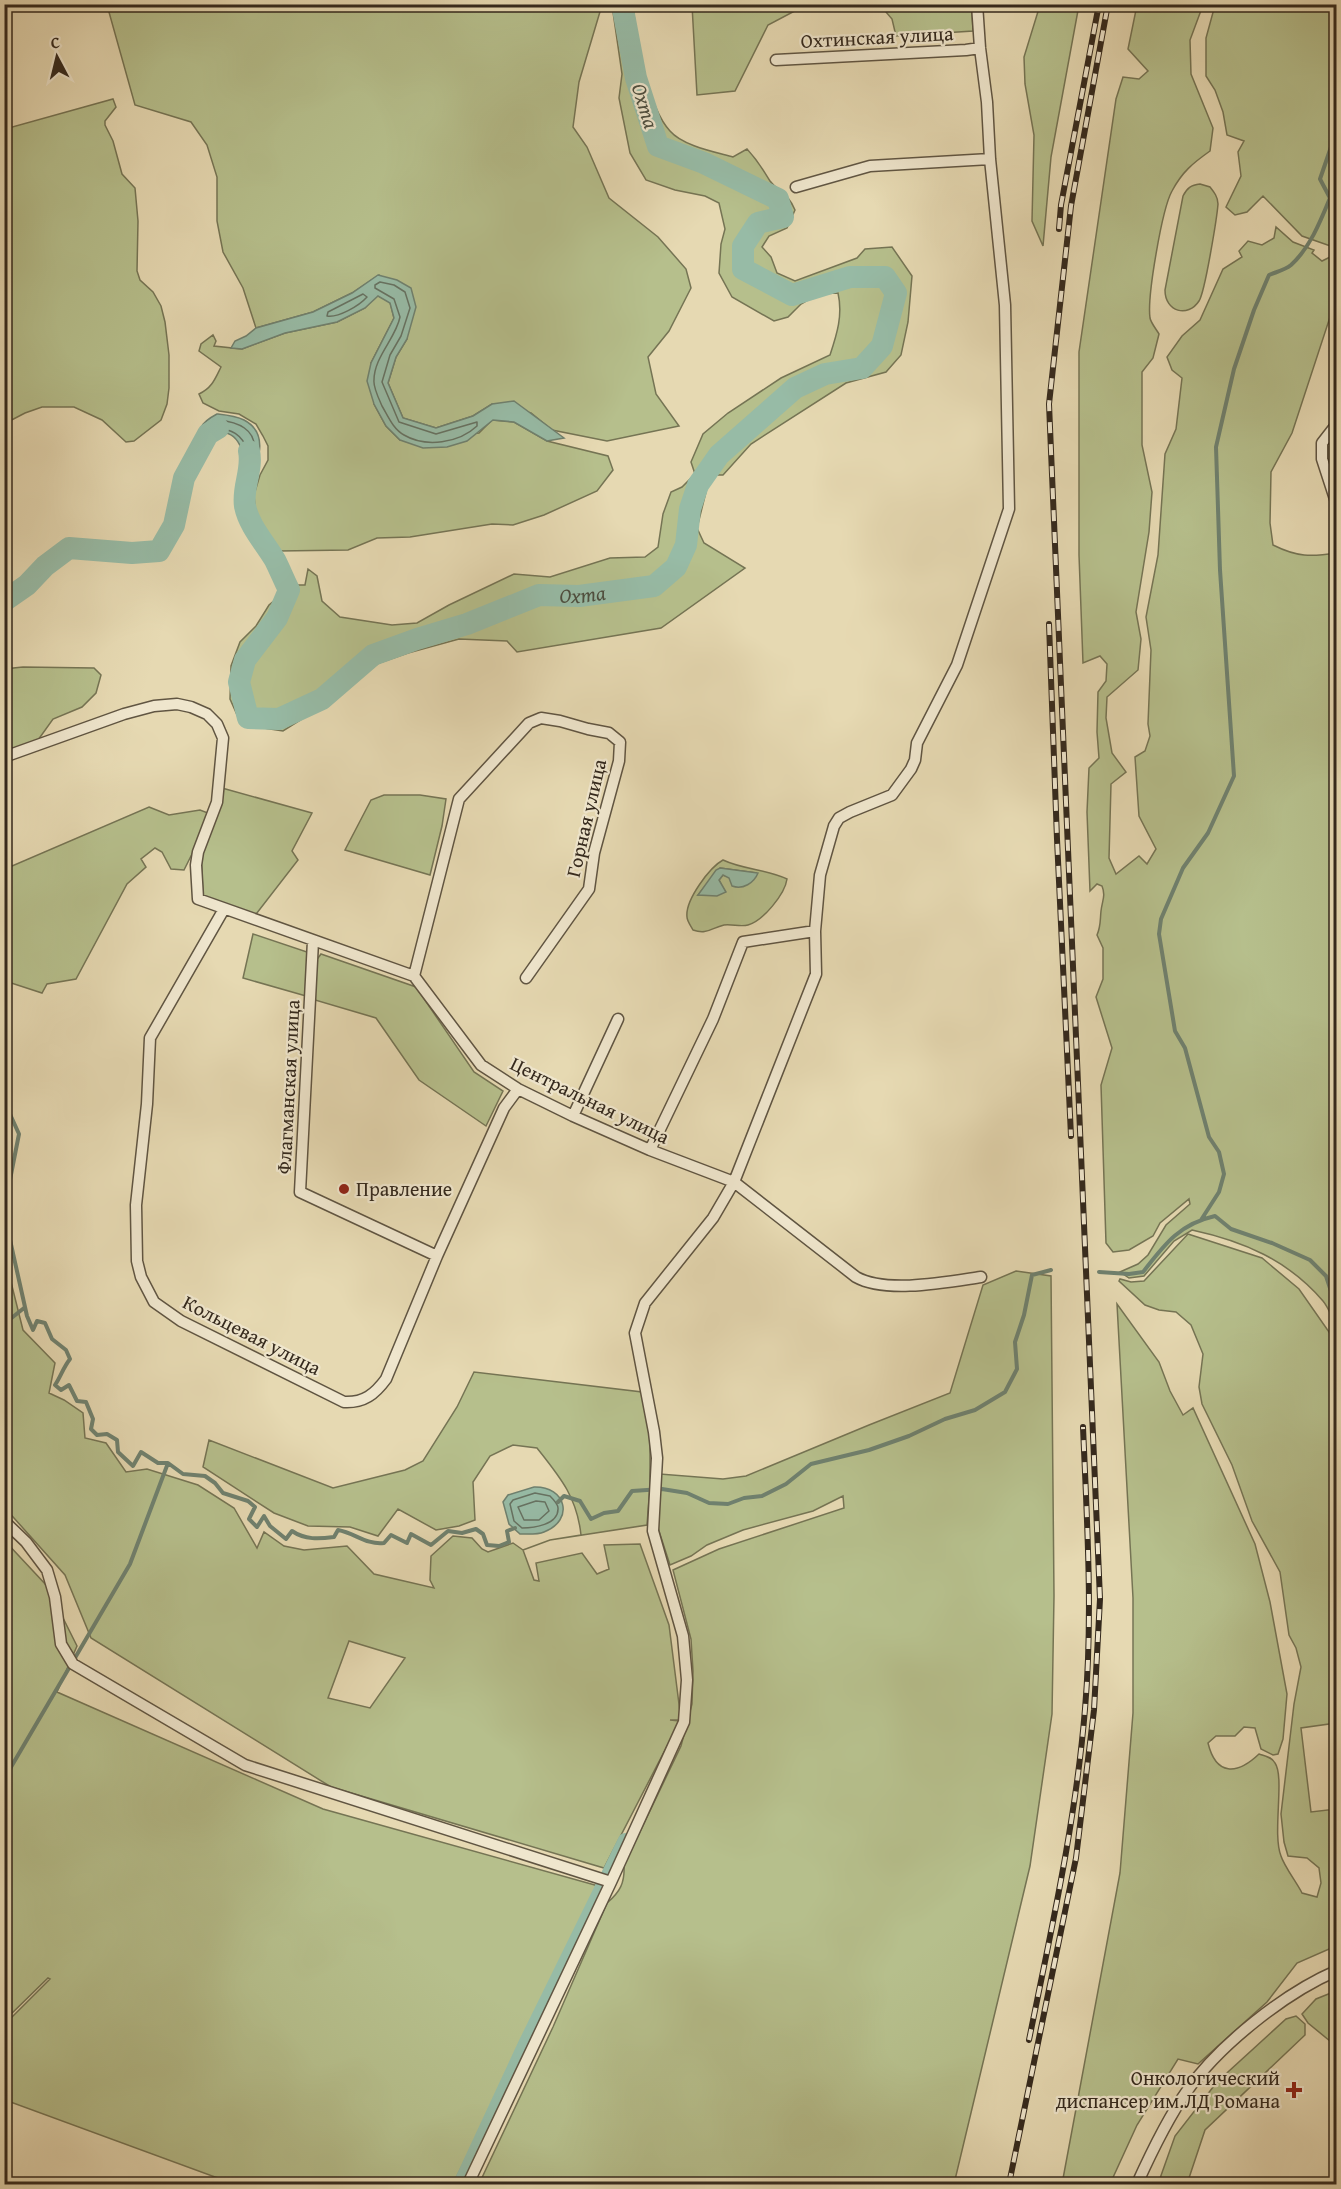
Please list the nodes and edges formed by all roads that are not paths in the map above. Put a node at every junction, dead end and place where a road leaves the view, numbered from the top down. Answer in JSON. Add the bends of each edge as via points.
{"nodes":[{"id":1,"x":977,"y":4,"type":"edge"},
{"id":2,"x":980,"y":48,"type":"junction"},
{"id":3,"x":776,"y":60,"type":"dead end"},
{"id":4,"x":990,"y":159,"type":"junction"},
{"id":5,"x":796,"y":187,"type":"dead end"},
{"id":6,"x":1336,"y":425,"type":"edge"},
{"id":7,"x":1336,"y":502,"type":"edge"},
{"id":8,"x":4,"y":756,"type":"edge"},
{"id":9,"x":224,"y":909,"type":"junction"},
{"id":10,"x":815,"y":931,"type":"junction"},
{"id":11,"x":313,"y":941,"type":"junction"},
{"id":12,"x":414,"y":976,"type":"junction"},
{"id":13,"x":525,"y":978,"type":"dead end"},
{"id":14,"x":618,"y":1019,"type":"dead end"},
{"id":15,"x":518,"y":1089,"type":"junction"},
{"id":16,"x":573,"y":1116,"type":"junction"},
{"id":17,"x":650,"y":1150,"type":"junction"},
{"id":18,"x":734,"y":1182,"type":"junction"},
{"id":19,"x":437,"y":1257,"type":"junction"},
{"id":20,"x":981,"y":1277,"type":"dead end"},
{"id":21,"x":4,"y":1521,"type":"edge"},
{"id":22,"x":611,"y":1882,"type":"junction"},
{"id":23,"x":1336,"y":1971,"type":"edge"},
{"id":24,"x":468,"y":2184,"type":"edge"},
{"id":25,"x":1137,"y":2184,"type":"edge"}],
"edges":[{"from":1,"to":2,"type":"street"},
{"from":2,"to":3,"type":"street","name":"Охтинская улица"},
{"from":2,"to":4,"type":"street"},
{"from":4,"to":5,"type":"street","via":[[870,166]]},
{"from":4,"to":10,"type":"street","via":[[1005,305],[1009,510],[957,665],[917,743],[911,769],[892,795],[850,812],[834,826],[820,874]]},
{"from":6,"to":7,"type":"street","via":[[1322,443],[1322,459]]},
{"from":8,"to":9,"type":"street","via":[[154,706],[177,704],[207,714],[218,724],[223,738],[217,802],[197,858],[195,878],[198,899]]},
{"from":9,"to":11,"type":"street"},
{"from":9,"to":19,"type":"street","name":"Кольцевая улица","via":[[150,1038],[136,1241],[141,1277],[154,1302],[181,1321],[344,1402],[355,1402],[377,1391],[386,1379]]},
{"from":10,"to":17,"type":"street","via":[[743,942],[713,1019]]},
{"from":10,"to":18,"type":"street","via":[[816,974]]},
{"from":11,"to":12,"type":"street"},
{"from":11,"to":19,"type":"street","name":"Флагманская улица","via":[[300,1192]]},
{"from":12,"to":13,"type":"street","name":"Горная улица","via":[[459,799],[529,723],[541,718],[609,733],[620,742],[619,761],[594,853],[589,889]]},
{"from":12,"to":15,"type":"street","name":"Центральная улица","via":[[481,1065]]},
{"from":14,"to":16,"type":"street"},
{"from":15,"to":16,"type":"street","name":"Центральная улица"},
{"from":15,"to":19,"type":"street","name":"Кольцевая улица","via":[[504,1108]]},
{"from":16,"to":17,"type":"street","name":"Центральная улица"},
{"from":17,"to":18,"type":"street","name":"Центральная улица"},
{"from":18,"to":20,"type":"street","name":"Центральная улица","via":[[866,1283],[918,1286]]},
{"from":18,"to":22,"type":"street","via":[[713,1218],[645,1303],[635,1333],[654,1432],[653,1531],[683,1636],[687,1697],[684,1722]]},
{"from":21,"to":22,"type":"street","via":[[48,1570],[60,1644],[73,1664],[245,1765]]},
{"from":22,"to":24,"type":"street"},
{"from":23,"to":25,"type":"street","via":[[1304,1986],[1225,2048],[1187,2091]]}]}
